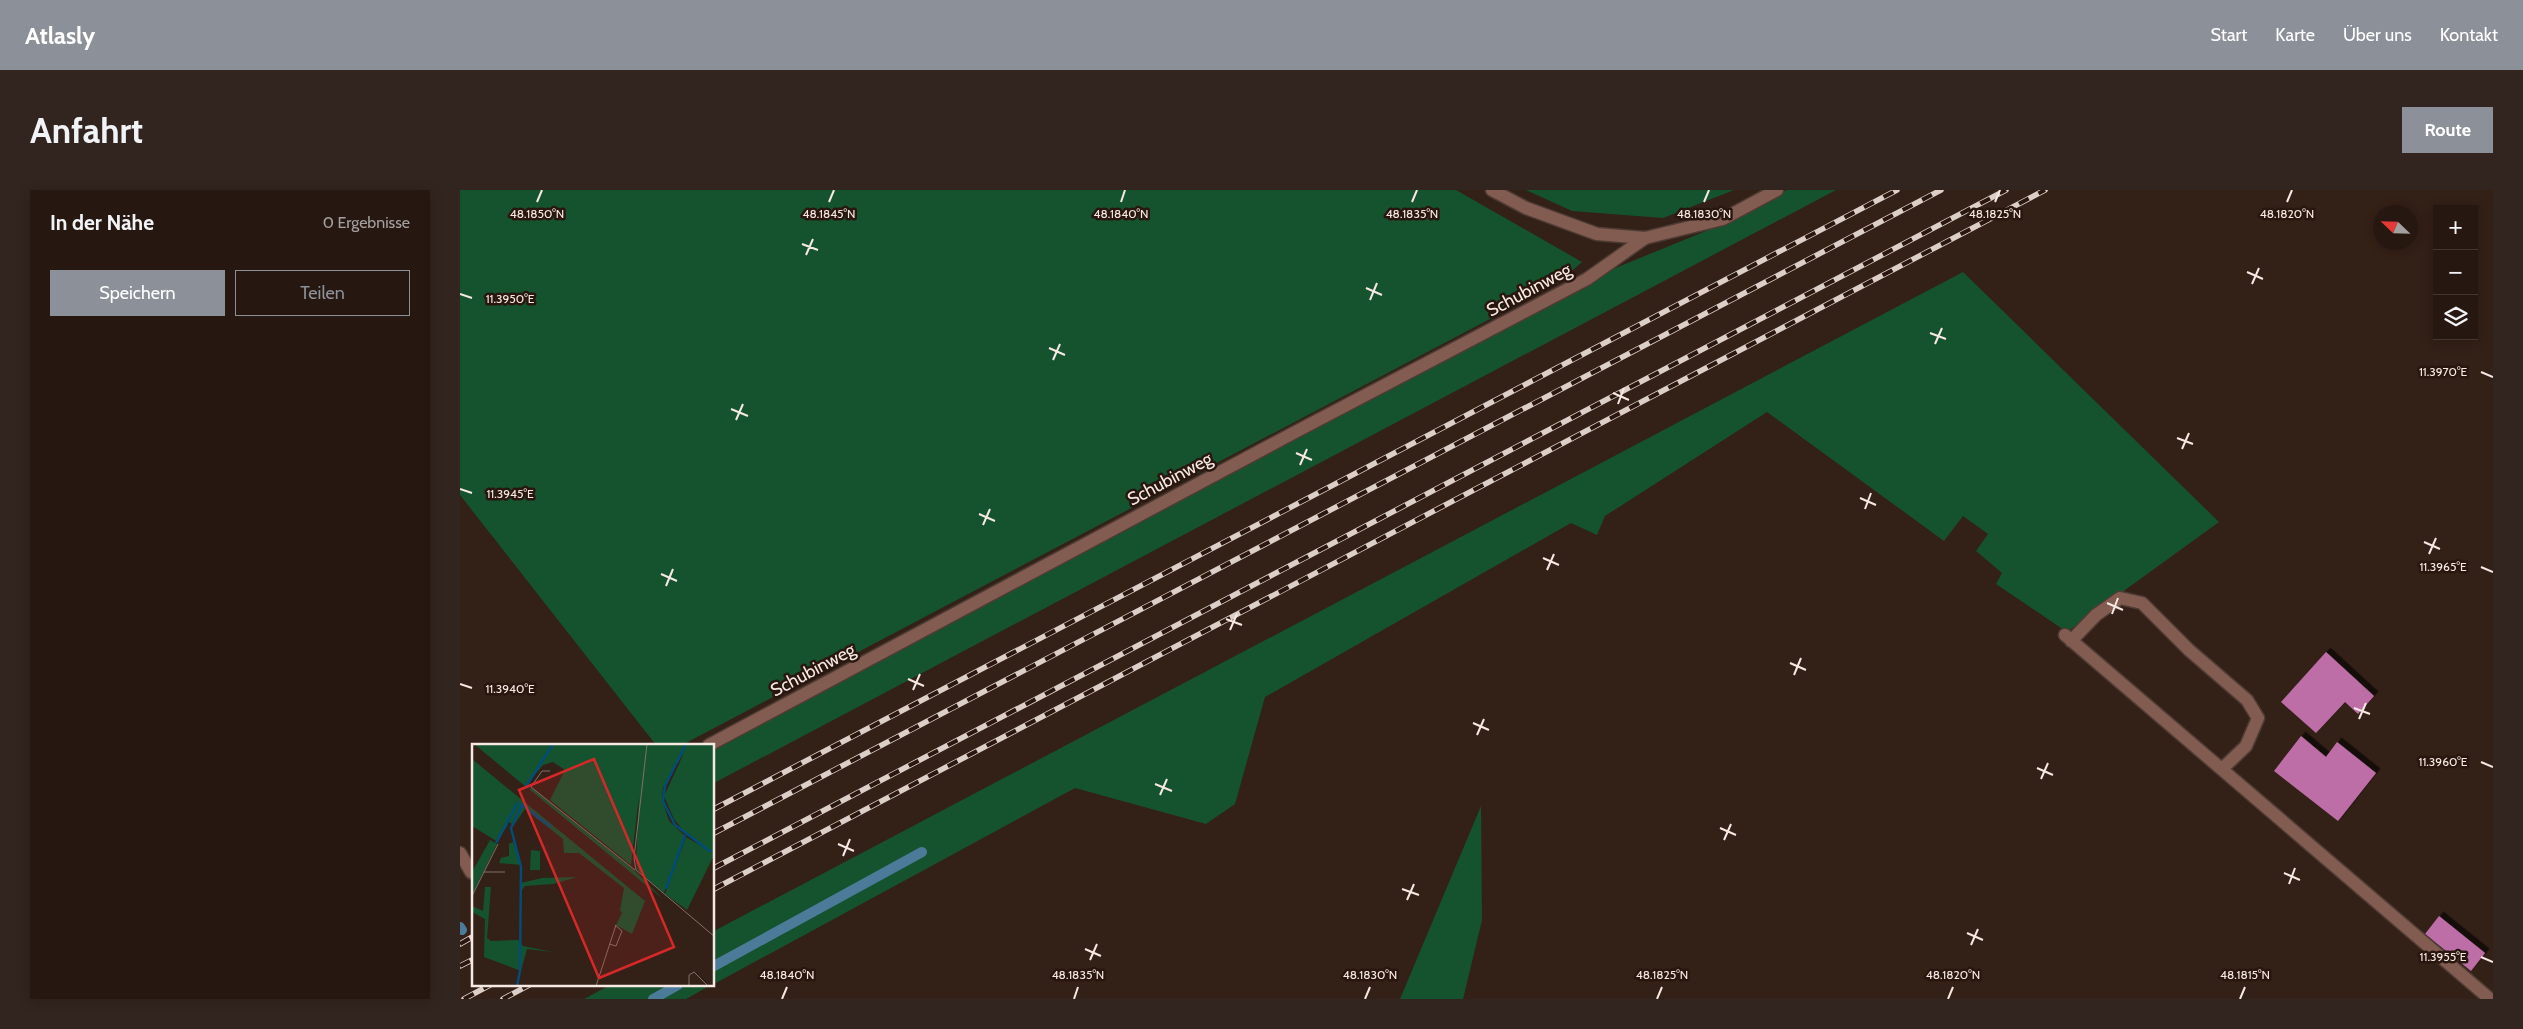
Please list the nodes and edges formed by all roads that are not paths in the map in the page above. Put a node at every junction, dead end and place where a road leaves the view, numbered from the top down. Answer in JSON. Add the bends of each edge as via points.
{"nodes":[{"id":1,"x":1492,"y":190,"type":"edge"},
{"id":2,"x":1777,"y":190,"type":"edge"},
{"id":3,"x":1645,"y":238,"type":"junction"},
{"id":4,"x":711,"y":744,"type":"edge"},
{"id":5,"x":2222,"y":769,"type":"junction"},
{"id":6,"x":460,"y":853,"type":"edge"},
{"id":7,"x":472,"y":871,"type":"edge"},
{"id":8,"x":2490,"y":999,"type":"edge"}],
"edges":[{"from":1,"to":3,"type":"street","via":[[1526,208],[1597,234]]},
{"from":2,"to":3,"type":"street","via":[[1722,219]]},
{"from":3,"to":4,"type":"street","name":"Schubinweg","via":[[1587,279]]},
{"from":5,"to":5,"type":"street","via":[[2068,638],[2120,598],[2142,603],[2189,650],[2247,700],[2258,718],[2246,746]]},
{"from":5,"to":8,"type":"street"},
{"from":6,"to":7,"type":"street"}]}
